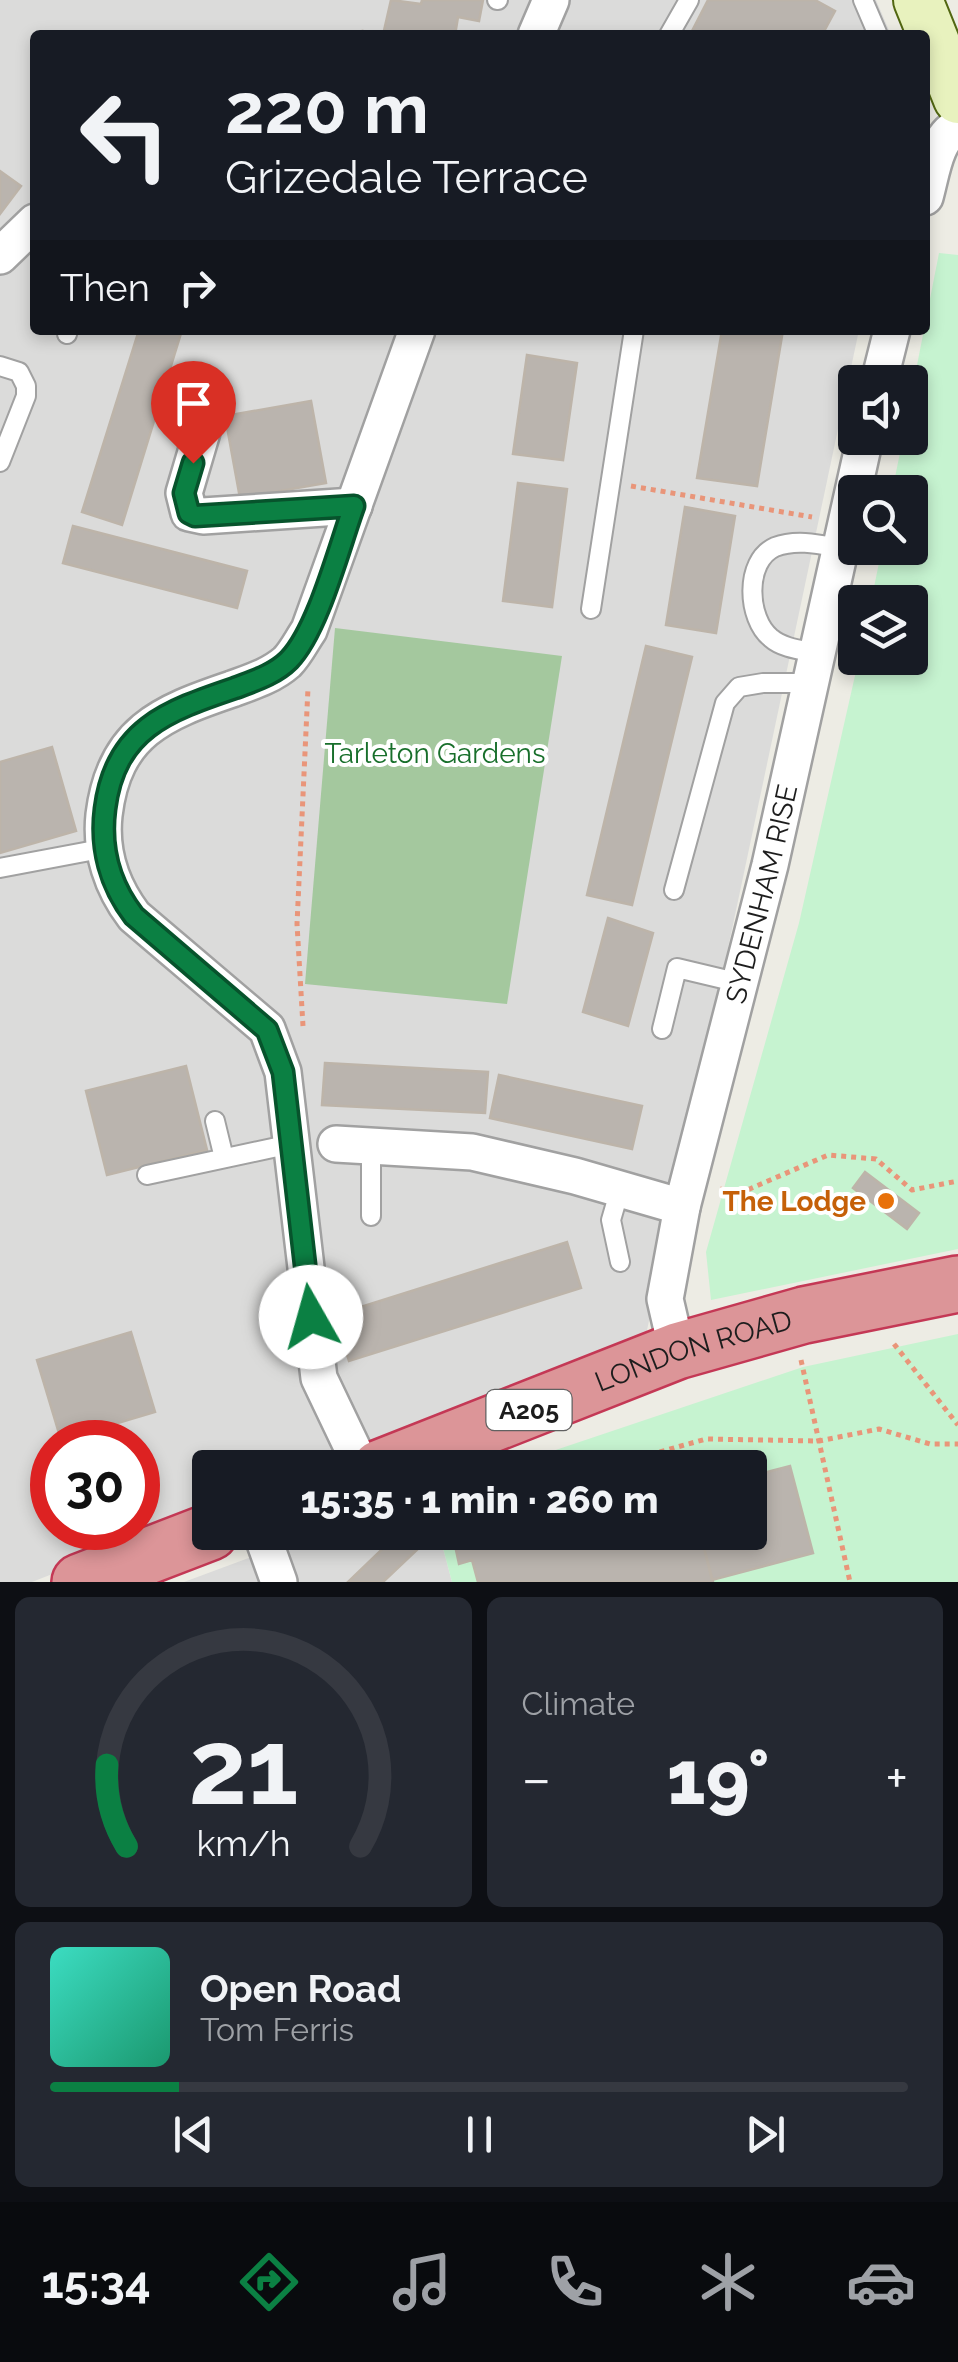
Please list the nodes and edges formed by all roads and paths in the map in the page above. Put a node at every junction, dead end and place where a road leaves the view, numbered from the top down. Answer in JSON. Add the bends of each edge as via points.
{"nodes":[{"id":1,"x":551,"y":0,"type":"edge"},
{"id":2,"x":689,"y":0,"type":"edge"},
{"id":3,"x":863,"y":0,"type":"edge"},
{"id":4,"x":918,"y":0,"type":"edge"},
{"id":5,"x":538,"y":30,"type":"edge"},
{"id":6,"x":672,"y":30,"type":"edge"},
{"id":7,"x":876,"y":30,"type":"edge"},
{"id":8,"x":958,"y":99,"type":"edge"},
{"id":9,"x":958,"y":126,"type":"edge"},
{"id":10,"x":930,"y":179,"type":"edge"},
{"id":11,"x":30,"y":227,"type":"edge"},
{"id":12,"x":0,"y":256,"type":"edge"},
{"id":13,"x":414,"y":335,"type":"edge"},
{"id":14,"x":633,"y":335,"type":"edge"},
{"id":15,"x":891,"y":335,"type":"edge"},
{"id":16,"x":883,"y":365,"type":"edge"},
{"id":17,"x":0,"y":366,"type":"edge"},
{"id":18,"x":202,"y":432,"type":"dead end"},
{"id":19,"x":0,"y":462,"type":"edge"},
{"id":20,"x":611,"y":483,"type":"junction"},
{"id":21,"x":354,"y":506,"type":"junction"},
{"id":22,"x":838,"y":534,"type":"edge"},
{"id":23,"x":838,"y":536,"type":"edge"},
{"id":24,"x":838,"y":553,"type":"edge"},
{"id":25,"x":592,"y":609,"type":"dead end"},
{"id":26,"x":309,"y":630,"type":"junction"},
{"id":27,"x":813,"y":668,"type":"junction"},
{"id":28,"x":106,"y":848,"type":"junction"},
{"id":29,"x":0,"y":868,"type":"edge"},
{"id":30,"x":674,"y":890,"type":"dead end"},
{"id":31,"x":740,"y":983,"type":"junction"},
{"id":32,"x":662,"y":1030,"type":"dead end"},
{"id":33,"x":304,"y":1038,"type":"dead end"},
{"id":34,"x":214,"y":1121,"type":"dead end"},
{"id":35,"x":290,"y":1144,"type":"junction"},
{"id":36,"x":353,"y":1145,"type":"joint"},
{"id":37,"x":224,"y":1158,"type":"junction"},
{"id":38,"x":147,"y":1174,"type":"dead end"},
{"id":39,"x":958,"y":1181,"type":"edge"},
{"id":40,"x":620,"y":1189,"type":"junction"},
{"id":41,"x":685,"y":1195,"type":"junction"},
{"id":42,"x":372,"y":1216,"type":"dead end"},
{"id":43,"x":620,"y":1262,"type":"dead end"},
{"id":44,"x":958,"y":1284,"type":"edge"},
{"id":45,"x":792,"y":1318,"type":"junction"},
{"id":46,"x":894,"y":1344,"type":"dead end"},
{"id":47,"x":677,"y":1351,"type":"junction"},
{"id":48,"x":958,"y":1425,"type":"edge"},
{"id":49,"x":818,"y":1441,"type":"junction"},
{"id":50,"x":958,"y":1444,"type":"edge"},
{"id":51,"x":353,"y":1450,"type":"edge"},
{"id":52,"x":426,"y":1450,"type":"edge"},
{"id":53,"x":667,"y":1450,"type":"edge"},
{"id":54,"x":192,"y":1540,"type":"edge"},
{"id":55,"x":267,"y":1550,"type":"edge"},
{"id":56,"x":104,"y":1577,"type":"edge"},
{"id":57,"x":279,"y":1582,"type":"edge"},
{"id":58,"x":850,"y":1582,"type":"edge"}],
"edges":[{"from":1,"to":5,"type":"street"},
{"from":2,"to":6,"type":"lane"},
{"from":3,"to":7,"type":"lane"},
{"from":4,"to":8,"type":"street"},
{"from":9,"to":10,"type":"street","via":[[939,147]]},
{"from":11,"to":12,"type":"street"},
{"from":13,"to":21,"type":"street"},
{"from":14,"to":20,"type":"lane"},
{"from":15,"to":16,"type":"street"},
{"from":17,"to":19,"type":"lane","via":[[20,372],[26,396]]},
{"from":18,"to":21,"type":"street","via":[[184,493],[189,513]]},
{"from":20,"to":22,"type":"path"},
{"from":20,"to":25,"type":"lane"},
{"from":21,"to":26,"type":"street"},
{"from":23,"to":27,"type":"lane","via":[[773,548],[759,564],[751,597],[772,639]]},
{"from":24,"to":27,"type":"street","name":"SYDENHAM RISE"},
{"from":26,"to":28,"type":"street","via":[[288,660],[265,677],[191,703],[138,735],[111,780],[102,829]]},
{"from":26,"to":33,"type":"path","via":[[296,924]]},
{"from":27,"to":30,"type":"lane","via":[[739,687],[726,704]]},
{"from":27,"to":31,"type":"street","name":"SYDENHAM RISE"},
{"from":28,"to":29,"type":"lane"},
{"from":28,"to":35,"type":"street","via":[[117,895],[134,916],[267,1030],[283,1072]]},
{"from":31,"to":32,"type":"lane","via":[[676,968]]},
{"from":31,"to":41,"type":"street","name":"SYDENHAM RISE"},
{"from":34,"to":37,"type":"lane"},
{"from":35,"to":37,"type":"lane"},
{"from":35,"to":51,"type":"street","via":[[319,1378]]},
{"from":36,"to":40,"type":"street","via":[[472,1152]]},
{"from":36,"to":42,"type":"lane"},
{"from":37,"to":38,"type":"lane"},
{"from":39,"to":41,"type":"path","via":[[912,1190],[876,1159],[828,1155],[738,1194]]},
{"from":40,"to":41,"type":"street"},
{"from":40,"to":43,"type":"lane","via":[[611,1220]]},
{"from":41,"to":47,"type":"street","name":"SYDENHAM RISE","via":[[665,1300]]},
{"from":44,"to":45,"type":"highway","name":"LONDON ROAD","number":"A205"},
{"from":45,"to":47,"type":"highway","name":"LONDON ROAD","number":"A205"},
{"from":45,"to":49,"type":"path"},
{"from":46,"to":48,"type":"path"},
{"from":47,"to":52,"type":"highway","name":"LONDON ROAD","number":"A205"},
{"from":49,"to":50,"type":"path","via":[[879,1429],[930,1444]]},
{"from":49,"to":53,"type":"path","via":[[706,1439]]},
{"from":49,"to":58,"type":"path"},
{"from":54,"to":56,"type":"highway"},
{"from":55,"to":57,"type":"street"}]}
